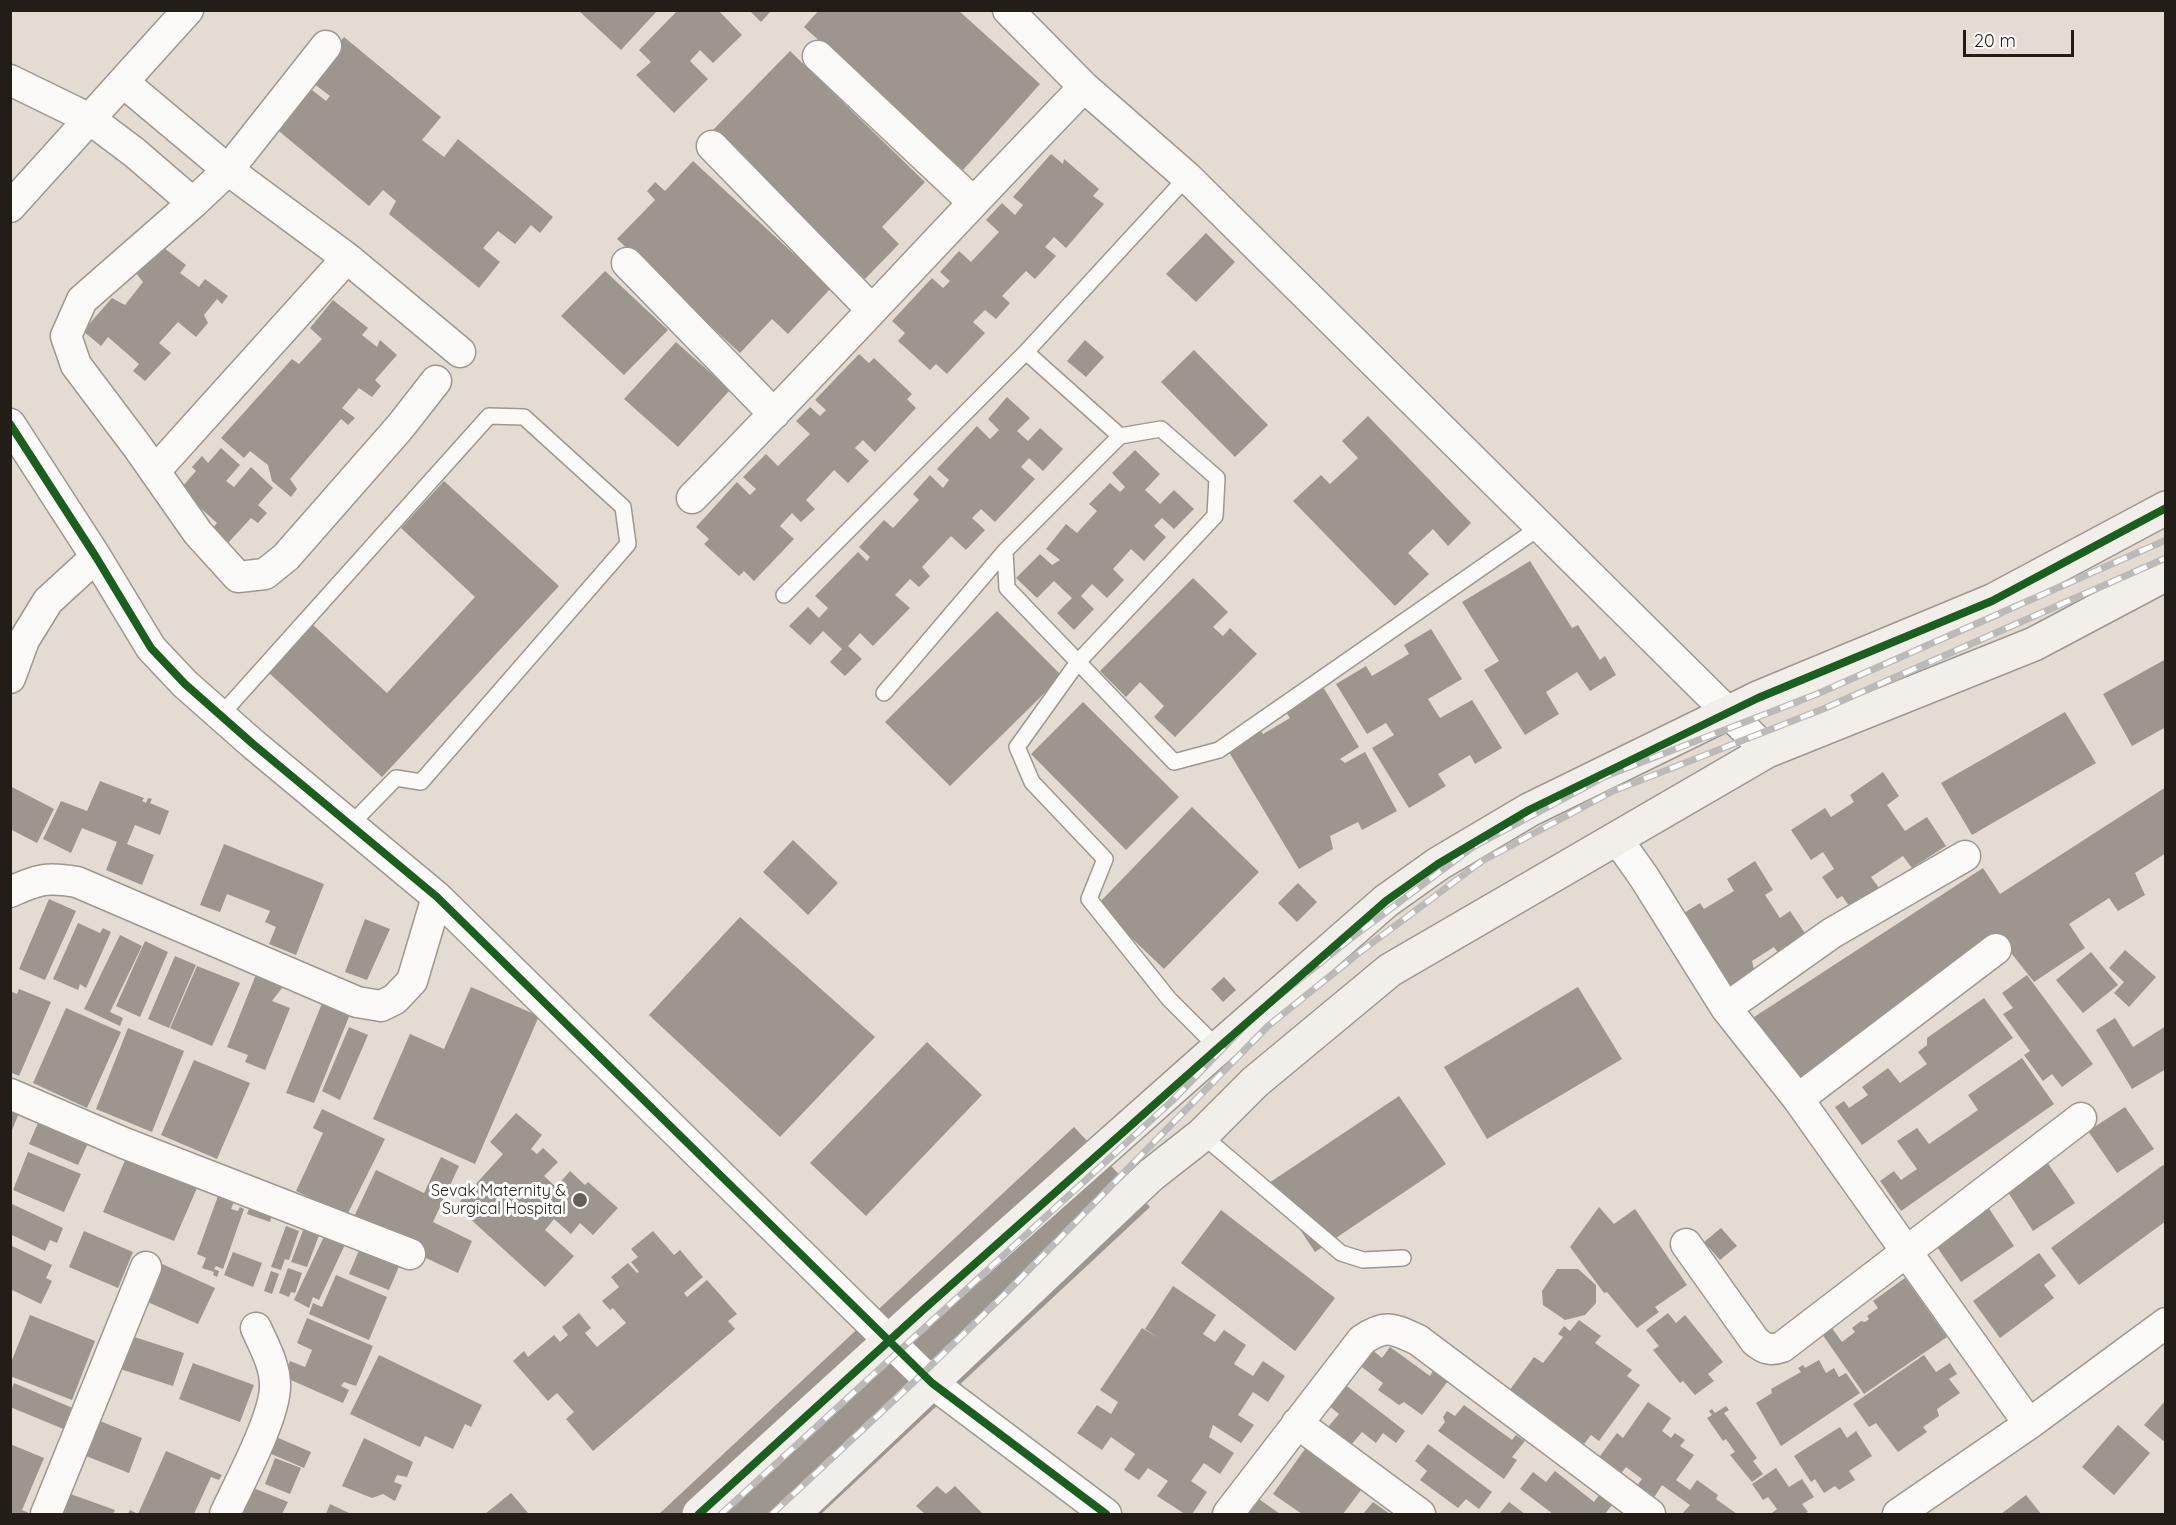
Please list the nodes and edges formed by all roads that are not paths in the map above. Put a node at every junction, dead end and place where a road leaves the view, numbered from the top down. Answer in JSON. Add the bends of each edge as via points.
{"nodes":[{"id":1,"x":188,"y":10,"type":"edge"},
{"id":2,"x":1008,"y":10,"type":"edge"},
{"id":3,"x":326,"y":46,"type":"dead end"},
{"id":4,"x":818,"y":56,"type":"dead end"},
{"id":5,"x":10,"y":80,"type":"edge"},
{"id":6,"x":123,"y":82,"type":"junction"},
{"id":7,"x":1084,"y":87,"type":"junction"},
{"id":8,"x":90,"y":119,"type":"junction"},
{"id":9,"x":712,"y":146,"type":"dead end"},
{"id":10,"x":228,"y":170,"type":"junction"},
{"id":11,"x":1187,"y":177,"type":"junction"},
{"id":12,"x":973,"y":202,"type":"junction"},
{"id":13,"x":194,"y":203,"type":"junction"},
{"id":14,"x":10,"y":207,"type":"edge"},
{"id":15,"x":347,"y":258,"type":"junction"},
{"id":16,"x":627,"y":262,"type":"dead end"},
{"id":17,"x":872,"y":310,"type":"junction"},
{"id":18,"x":460,"y":352,"type":"dead end"},
{"id":19,"x":1026,"y":352,"type":"junction"},
{"id":20,"x":436,"y":381,"type":"dead end"},
{"id":21,"x":774,"y":414,"type":"junction"},
{"id":22,"x":10,"y":424,"type":"edge"},
{"id":23,"x":1120,"y":436,"type":"junction"},
{"id":24,"x":155,"y":471,"type":"junction"},
{"id":25,"x":692,"y":498,"type":"dead end"},
{"id":26,"x":2166,"y":508,"type":"edge"},
{"id":27,"x":1540,"y":527,"type":"junction"},
{"id":28,"x":1005,"y":551,"type":"junction"},
{"id":29,"x":96,"y":557,"type":"junction"},
{"id":30,"x":2166,"y":574,"type":"edge"},
{"id":31,"x":784,"y":595,"type":"dead end"},
{"id":32,"x":1078,"y":662,"type":"junction"},
{"id":33,"x":10,"y":678,"type":"edge"},
{"id":34,"x":884,"y":693,"type":"dead end"},
{"id":35,"x":1731,"y":713,"type":"junction"},
{"id":36,"x":220,"y":716,"type":"junction"},
{"id":37,"x":1767,"y":751,"type":"junction"},
{"id":38,"x":350,"y":825,"type":"junction"},
{"id":39,"x":1617,"y":839,"type":"junction"},
{"id":40,"x":1965,"y":856,"type":"dead end"},
{"id":41,"x":10,"y":892,"type":"edge"},
{"id":42,"x":438,"y":897,"type":"junction"},
{"id":43,"x":1996,"y":949,"type":"dead end"},
{"id":44,"x":1726,"y":1008,"type":"junction"},
{"id":45,"x":1218,"y":1048,"type":"junction"},
{"id":46,"x":10,"y":1094,"type":"edge"},
{"id":47,"x":1798,"y":1099,"type":"junction"},
{"id":48,"x":2081,"y":1118,"type":"dead end"},
{"id":49,"x":1202,"y":1135,"type":"junction"},
{"id":50,"x":1686,"y":1244,"type":"dead end"},
{"id":51,"x":1907,"y":1250,"type":"junction"},
{"id":52,"x":410,"y":1254,"type":"dead end"},
{"id":53,"x":1403,"y":1258,"type":"dead end"},
{"id":54,"x":146,"y":1267,"type":"dead end"},
{"id":55,"x":255,"y":1328,"type":"dead end"},
{"id":56,"x":2163,"y":1328,"type":"edge"},
{"id":57,"x":889,"y":1341,"type":"junction"},
{"id":58,"x":932,"y":1383,"type":"junction"},
{"id":59,"x":1297,"y":1423,"type":"junction"},
{"id":60,"x":2029,"y":1424,"type":"junction"},
{"id":61,"x":1106,"y":1514,"type":"edge"},
{"id":62,"x":46,"y":1515,"type":"edge"},
{"id":63,"x":225,"y":1515,"type":"edge"},
{"id":64,"x":699,"y":1515,"type":"edge"},
{"id":65,"x":793,"y":1515,"type":"edge"},
{"id":66,"x":1228,"y":1515,"type":"edge"},
{"id":67,"x":1420,"y":1515,"type":"edge"},
{"id":68,"x":1650,"y":1515,"type":"edge"},
{"id":69,"x":1898,"y":1515,"type":"edge"}],
"edges":[{"from":1,"to":6,"type":"street"},
{"from":2,"to":7,"type":"street"},
{"from":3,"to":10,"type":"street"},
{"from":4,"to":12,"type":"street"},
{"from":5,"to":8,"type":"street"},
{"from":6,"to":8,"type":"street"},
{"from":6,"to":10,"type":"street"},
{"from":7,"to":11,"type":"street"},
{"from":7,"to":12,"type":"street"},
{"from":8,"to":13,"type":"street"},
{"from":8,"to":14,"type":"street"},
{"from":9,"to":17,"type":"street"},
{"from":10,"to":13,"type":"street"},
{"from":10,"to":15,"type":"street"},
{"from":11,"to":19,"type":"lane"},
{"from":11,"to":27,"type":"street"},
{"from":12,"to":17,"type":"street"},
{"from":13,"to":24,"type":"street","via":[[82,300],[66,336],[76,365]]},
{"from":15,"to":18,"type":"street"},
{"from":15,"to":24,"type":"street"},
{"from":16,"to":21,"type":"street"},
{"from":17,"to":21,"type":"street"},
{"from":19,"to":23,"type":"lane"},
{"from":19,"to":31,"type":"lane"},
{"from":20,"to":24,"type":"street","via":[[294,549],[265,574],[238,577],[198,533]]},
{"from":21,"to":25,"type":"street"},
{"from":22,"to":29,"type":"street"},
{"from":23,"to":28,"type":"lane"},
{"from":23,"to":32,"type":"lane","via":[[1161,429],[1217,478],[1215,516]]},
{"from":26,"to":35,"type":"street","via":[[1992,601],[1758,698]]},
{"from":27,"to":32,"type":"lane","via":[[1218,750],[1174,762]]},
{"from":27,"to":35,"type":"street"},
{"from":28,"to":32,"type":"lane","via":[[1007,588]]},
{"from":28,"to":34,"type":"lane"},
{"from":29,"to":33,"type":"street","via":[[48,601],[24,640]]},
{"from":29,"to":36,"type":"street","via":[[151,648]]},
{"from":30,"to":37,"type":"street","via":[[2034,644]]},
{"from":32,"to":45,"type":"lane","via":[[1017,747],[1032,783],[1105,859],[1089,899],[1169,999]]},
{"from":35,"to":37,"type":"street"},
{"from":35,"to":45,"type":"street","via":[[1529,810],[1438,864],[1386,901]]},
{"from":36,"to":38,"type":"street"},
{"from":36,"to":38,"type":"lane","via":[[489,416],[525,417],[623,507],[628,544],[422,782],[396,778]]},
{"from":37,"to":39,"type":"street"},
{"from":38,"to":42,"type":"street"},
{"from":39,"to":44,"type":"street"},
{"from":39,"to":49,"type":"street","via":[[1390,970],[1255,1082]]},
{"from":40,"to":44,"type":"street","via":[[1832,933]]},
{"from":41,"to":42,"type":"street","via":[[36,880],[77,882],[357,1002],[381,1006],[395,999],[412,981]]},
{"from":42,"to":57,"type":"street"},
{"from":43,"to":47,"type":"street"},
{"from":44,"to":47,"type":"street"},
{"from":45,"to":57,"type":"street"},
{"from":46,"to":52,"type":"street","via":[[124,1143]]},
{"from":47,"to":51,"type":"street"},
{"from":48,"to":51,"type":"street"},
{"from":49,"to":53,"type":"lane","via":[[1341,1253],[1363,1260]]},
{"from":49,"to":58,"type":"street","via":[[1151,1175]]},
{"from":50,"to":51,"type":"street","via":[[1755,1341],[1764,1348],[1775,1349]]},
{"from":51,"to":60,"type":"street"},
{"from":54,"to":62,"type":"street"},
{"from":55,"to":63,"type":"street","via":[[272,1364],[276,1386],[268,1417]]},
{"from":56,"to":60,"type":"street"},
{"from":57,"to":58,"type":"street"},
{"from":57,"to":64,"type":"street"},
{"from":58,"to":61,"type":"street"},
{"from":58,"to":65,"type":"street"},
{"from":59,"to":66,"type":"street"},
{"from":59,"to":67,"type":"street"},
{"from":59,"to":68,"type":"street","via":[[1362,1340],[1375,1331],[1394,1329],[1418,1340]]},
{"from":60,"to":69,"type":"street"}]}
